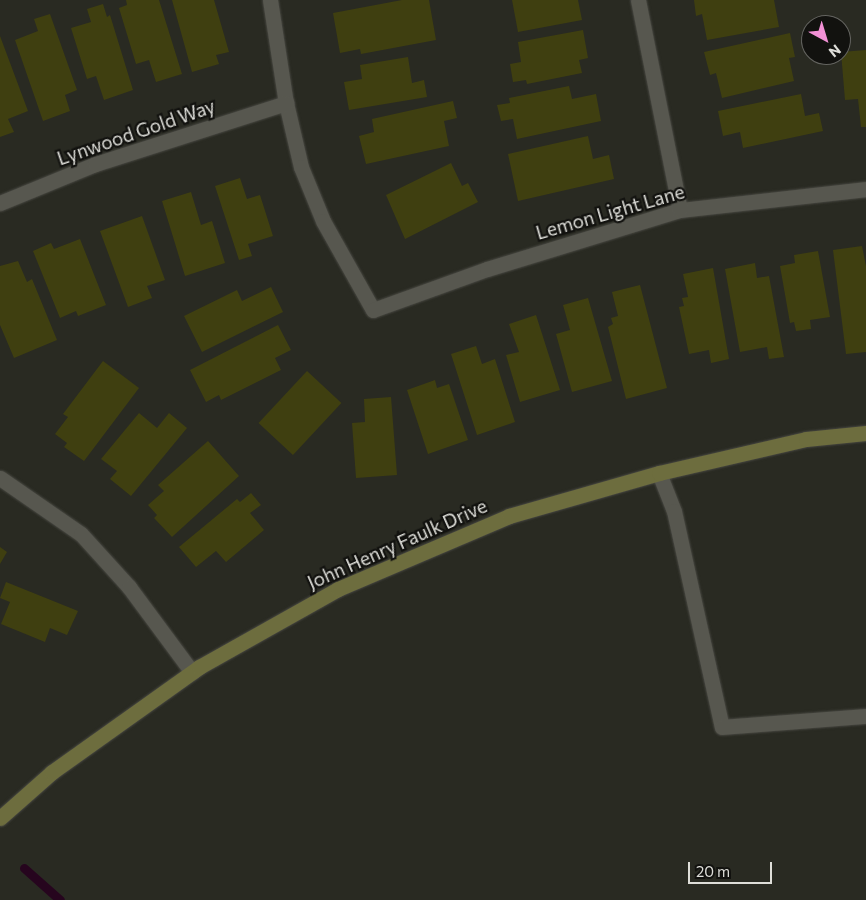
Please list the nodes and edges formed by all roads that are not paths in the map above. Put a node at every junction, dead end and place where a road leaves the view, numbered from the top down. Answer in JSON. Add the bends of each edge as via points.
{"nodes":[{"id":1,"x":270,"y":0,"type":"edge"},
{"id":2,"x":638,"y":0,"type":"edge"},
{"id":3,"x":286,"y":104,"type":"junction"},
{"id":4,"x":866,"y":189,"type":"edge"},
{"id":5,"x":0,"y":203,"type":"edge"},
{"id":6,"x":680,"y":210,"type":"junction"},
{"id":7,"x":866,"y":433,"type":"edge"},
{"id":8,"x":660,"y":473,"type":"junction"},
{"id":9,"x":0,"y":478,"type":"edge"},
{"id":10,"x":192,"y":672,"type":"junction"},
{"id":11,"x":866,"y":716,"type":"edge"},
{"id":12,"x":0,"y":818,"type":"edge"}],
"edges":[{"from":1,"to":3,"type":"street"},
{"from":2,"to":6,"type":"street"},
{"from":3,"to":5,"type":"street","name":"Lynwood Gold Way","via":[[95,164]]},
{"from":3,"to":6,"type":"street","name":"Lemon Light Lane","via":[[301,167],[323,222],[373,310],[487,269]]},
{"from":4,"to":6,"type":"street","name":"Lemon Light Lane"},
{"from":7,"to":8,"type":"street","name":"John Henry Faulk Drive","via":[[806,439]]},
{"from":8,"to":10,"type":"street","name":"John Henry Faulk Drive","via":[[509,516],[347,585]]},
{"from":8,"to":11,"type":"street","via":[[674,510],[722,727]]},
{"from":9,"to":10,"type":"street","via":[[81,534],[129,586]]},
{"from":10,"to":12,"type":"street","name":"John Henry Faulk Drive","via":[[52,772]]}]}
